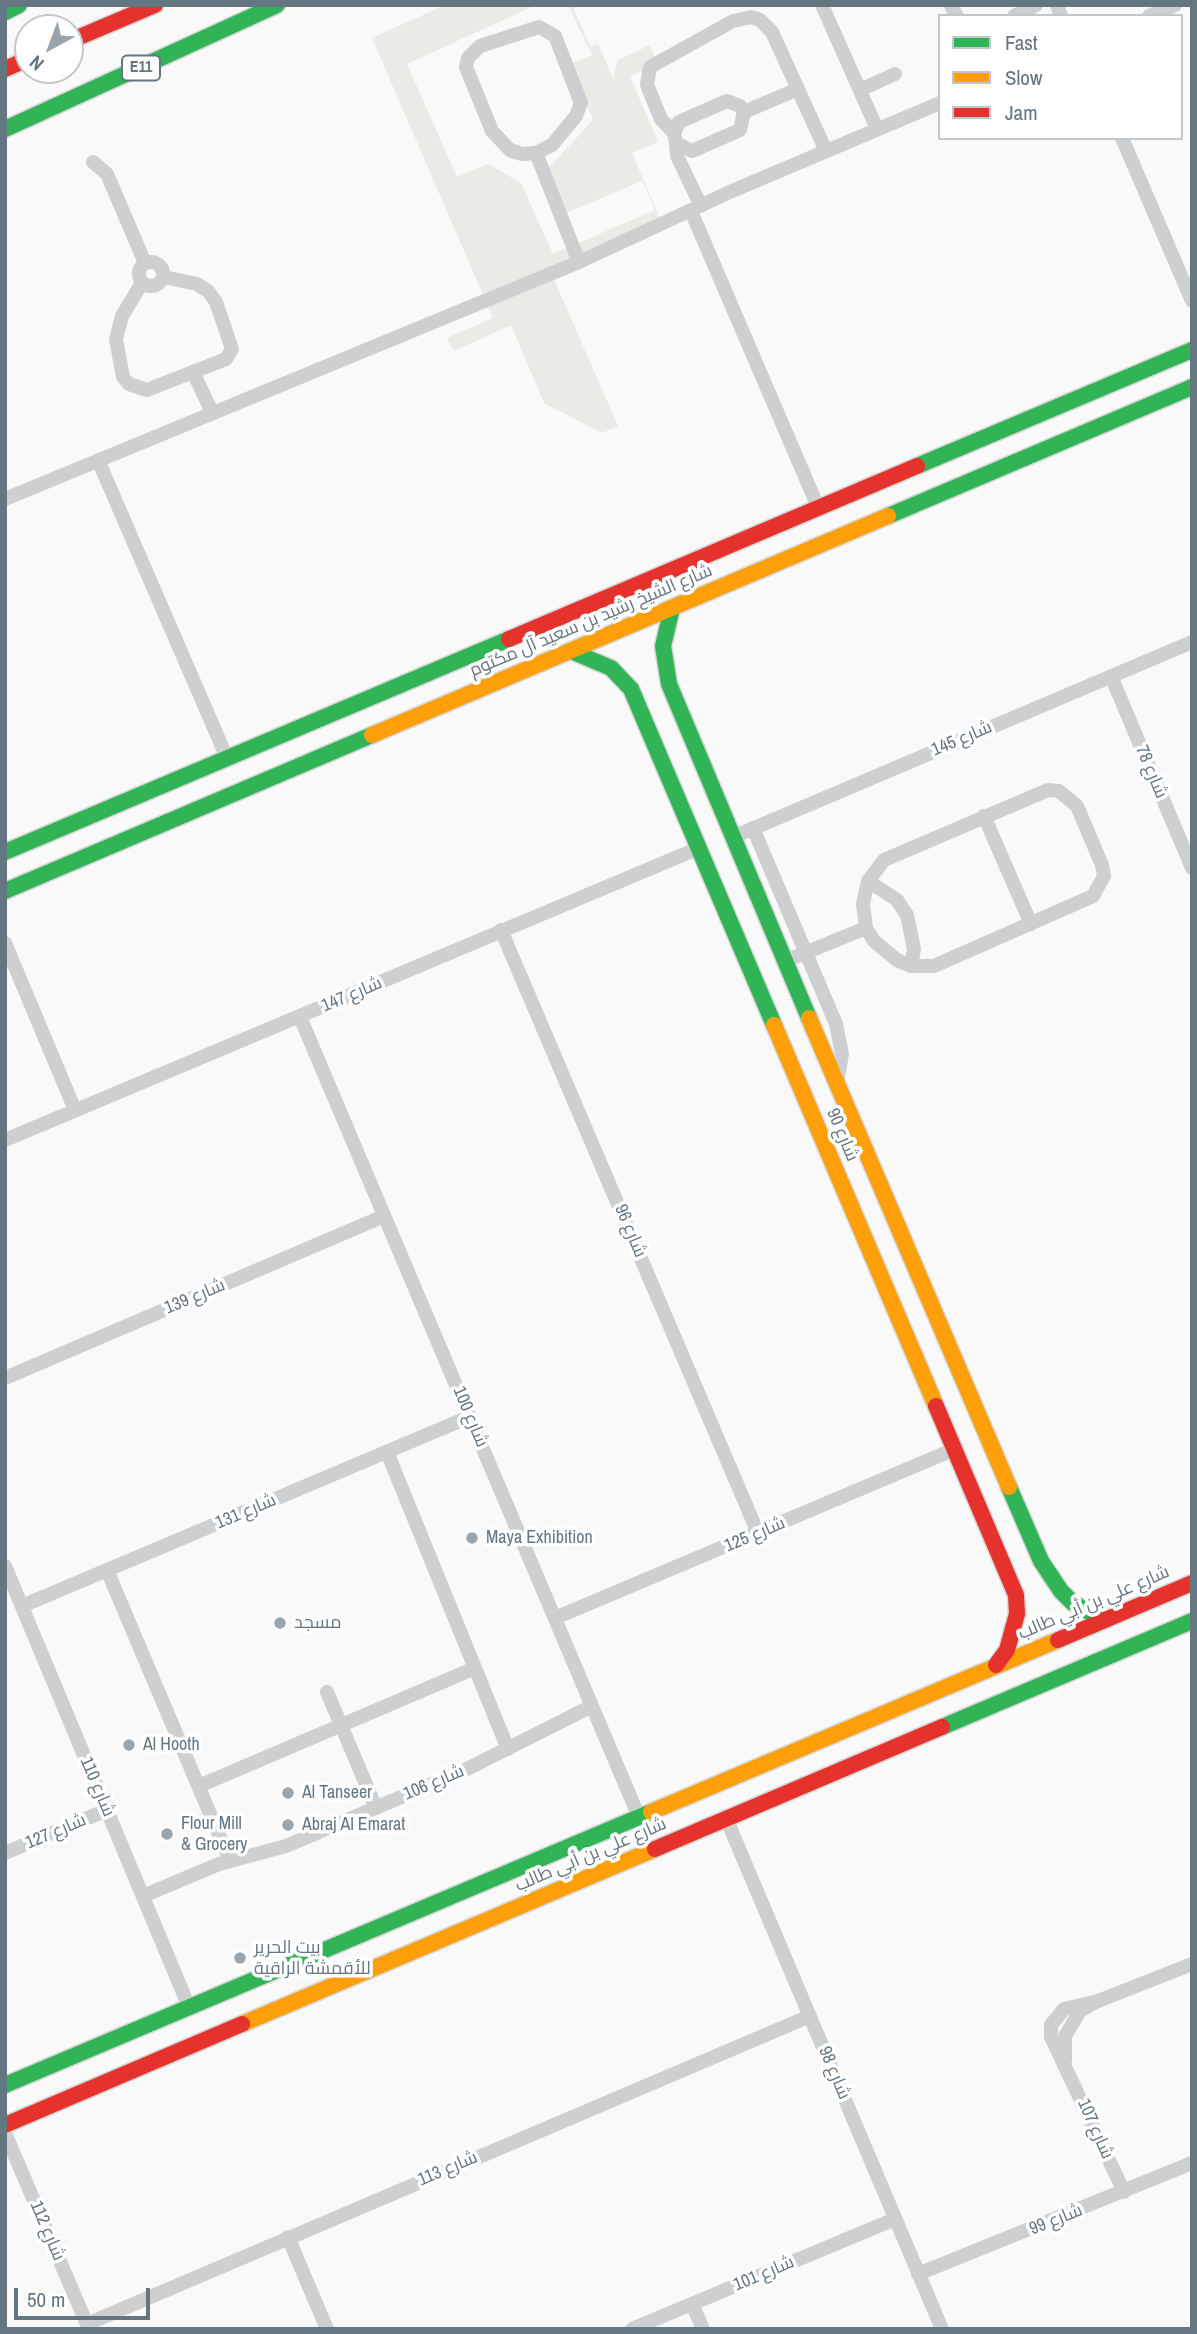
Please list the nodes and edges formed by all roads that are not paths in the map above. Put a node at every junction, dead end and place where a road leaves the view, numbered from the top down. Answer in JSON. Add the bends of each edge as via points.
{"nodes":[{"id":1,"x":19,"y":5,"type":"edge"},
{"id":2,"x":155,"y":5,"type":"edge"},
{"id":3,"x":277,"y":5,"type":"edge"},
{"id":4,"x":822,"y":5,"type":"edge"},
{"id":5,"x":1036,"y":5,"type":"edge"},
{"id":6,"x":1175,"y":5,"type":"edge"},
{"id":7,"x":5,"y":12,"type":"edge"},
{"id":8,"x":1018,"y":14,"type":"edge"},
{"id":9,"x":1154,"y":14,"type":"edge"},
{"id":10,"x":84,"y":35,"type":"edge"},
{"id":11,"x":895,"y":74,"type":"dead end"},
{"id":12,"x":798,"y":89,"type":"junction"},
{"id":13,"x":860,"y":90,"type":"junction"},
{"id":14,"x":938,"y":104,"type":"edge"},
{"id":15,"x":744,"y":112,"type":"junction"},
{"id":16,"x":5,"y":129,"type":"edge"},
{"id":17,"x":877,"y":129,"type":"junction"},
{"id":18,"x":675,"y":138,"type":"junction"},
{"id":19,"x":1123,"y":140,"type":"edge"},
{"id":20,"x":826,"y":151,"type":"junction"},
{"id":21,"x":536,"y":153,"type":"junction"},
{"id":22,"x":93,"y":162,"type":"dead end"},
{"id":23,"x":696,"y":208,"type":"junction"},
{"id":24,"x":579,"y":262,"type":"junction"},
{"id":25,"x":145,"y":263,"type":"junction"},
{"id":26,"x":163,"y":277,"type":"junction"},
{"id":27,"x":142,"y":283,"type":"junction"},
{"id":28,"x":1192,"y":301,"type":"edge"},
{"id":29,"x":1192,"y":350,"type":"edge"},
{"id":30,"x":193,"y":372,"type":"junction"},
{"id":31,"x":1192,"y":387,"type":"edge"},
{"id":32,"x":212,"y":412,"type":"junction"},
{"id":33,"x":98,"y":460,"type":"junction"},
{"id":34,"x":865,"y":488,"type":"junction"},
{"id":35,"x":5,"y":499,"type":"edge"},
{"id":36,"x":818,"y":507,"type":"junction"},
{"id":37,"x":880,"y":520,"type":"junction"},
{"id":38,"x":672,"y":608,"type":"junction"},
{"id":39,"x":1192,"y":642,"type":"edge"},
{"id":40,"x":571,"y":651,"type":"junction"},
{"id":41,"x":1111,"y":676,"type":"junction"},
{"id":42,"x":358,"y":702,"type":"junction"},
{"id":43,"x":325,"y":716,"type":"junction"},
{"id":44,"x":346,"y":730,"type":"junction"},
{"id":45,"x":371,"y":736,"type":"junction"},
{"id":46,"x":697,"y":752,"type":"junction"},
{"id":47,"x":227,"y":758,"type":"junction"},
{"id":48,"x":664,"y":764,"type":"junction"},
{"id":49,"x":984,"y":816,"type":"junction"},
{"id":50,"x":753,"y":828,"type":"junction"},
{"id":51,"x":733,"y":836,"type":"junction"},
{"id":52,"x":699,"y":848,"type":"junction"},
{"id":53,"x":5,"y":852,"type":"edge"},
{"id":54,"x":1192,"y":868,"type":"edge"},
{"id":55,"x":868,"y":881,"type":"junction"},
{"id":56,"x":5,"y":891,"type":"edge"},
{"id":57,"x":1031,"y":924,"type":"junction"},
{"id":58,"x":866,"y":928,"type":"junction"},
{"id":59,"x":502,"y":930,"type":"junction"},
{"id":60,"x":5,"y":943,"type":"edge"},
{"id":61,"x":806,"y":953,"type":"junction"},
{"id":62,"x":785,"y":961,"type":"junction"},
{"id":63,"x":911,"y":966,"type":"junction"},
{"id":64,"x":300,"y":1017,"type":"junction"},
{"id":65,"x":837,"y":1084,"type":"junction"},
{"id":66,"x":806,"y":1098,"type":"junction"},
{"id":67,"x":848,"y":1108,"type":"junction"},
{"id":68,"x":75,"y":1110,"type":"junction"},
{"id":69,"x":817,"y":1125,"type":"junction"},
{"id":70,"x":5,"y":1140,"type":"edge"},
{"id":71,"x":384,"y":1216,"type":"junction"},
{"id":72,"x":5,"y":1377,"type":"edge"},
{"id":73,"x":470,"y":1417,"type":"junction"},
{"id":74,"x":955,"y":1449,"type":"junction"},
{"id":75,"x":387,"y":1452,"type":"junction"},
{"id":76,"x":1004,"y":1520,"type":"junction"},
{"id":77,"x":758,"y":1534,"type":"junction"},
{"id":78,"x":5,"y":1566,"type":"edge"},
{"id":79,"x":107,"y":1570,"type":"junction"},
{"id":80,"x":1192,"y":1583,"type":"edge"},
{"id":81,"x":22,"y":1606,"type":"junction"},
{"id":82,"x":555,"y":1618,"type":"junction"},
{"id":83,"x":1104,"y":1620,"type":"junction"},
{"id":84,"x":1192,"y":1621,"type":"edge"},
{"id":85,"x":996,"y":1665,"type":"junction"},
{"id":86,"x":475,"y":1668,"type":"junction"},
{"id":87,"x":327,"y":1692,"type":"dead end"},
{"id":88,"x":592,"y":1706,"type":"junction"},
{"id":89,"x":341,"y":1725,"type":"junction"},
{"id":90,"x":508,"y":1749,"type":"junction"},
{"id":91,"x":199,"y":1786,"type":"junction"},
{"id":92,"x":376,"y":1808,"type":"junction"},
{"id":93,"x":107,"y":1810,"type":"junction"},
{"id":94,"x":639,"y":1817,"type":"junction"},
{"id":95,"x":726,"y":1818,"type":"junction"},
{"id":96,"x":5,"y":1853,"type":"edge"},
{"id":97,"x":230,"y":1861,"type":"junction"},
{"id":98,"x":455,"y":1894,"type":"junction"},
{"id":99,"x":143,"y":1896,"type":"junction"},
{"id":100,"x":401,"y":1917,"type":"junction"},
{"id":101,"x":468,"y":1928,"type":"junction"},
{"id":102,"x":415,"y":1950,"type":"junction"},
{"id":103,"x":1192,"y":1964,"type":"edge"},
{"id":104,"x":189,"y":2007,"type":"junction"},
{"id":105,"x":810,"y":2016,"type":"junction"},
{"id":106,"x":5,"y":2085,"type":"edge"},
{"id":107,"x":5,"y":2125,"type":"edge"},
{"id":108,"x":5,"y":2133,"type":"edge"},
{"id":109,"x":1192,"y":2163,"type":"edge"},
{"id":110,"x":1124,"y":2192,"type":"junction"},
{"id":111,"x":895,"y":2219,"type":"junction"},
{"id":112,"x":288,"y":2237,"type":"junction"},
{"id":113,"x":918,"y":2274,"type":"junction"},
{"id":114,"x":692,"y":2304,"type":"junction"},
{"id":115,"x":88,"y":2326,"type":"edge"},
{"id":116,"x":327,"y":2329,"type":"edge"},
{"id":117,"x":632,"y":2329,"type":"edge"},
{"id":118,"x":703,"y":2329,"type":"edge"},
{"id":119,"x":942,"y":2329,"type":"edge"}],
"edges":[{"from":1,"to":7,"type":"main road"},
{"from":2,"to":10,"type":"main road"},
{"from":3,"to":16,"type":"main road","number":"E11"},
{"from":4,"to":13,"type":"street"},
{"from":5,"to":8,"type":"street"},
{"from":6,"to":9,"type":"street"},
{"from":11,"to":13,"type":"street"},
{"from":12,"to":15,"type":"street"},
{"from":12,"to":18,"type":"street","via":[[767,25],[751,17],[741,18],[650,67],[647,85],[661,119]]},
{"from":12,"to":20,"type":"street"},
{"from":13,"to":17,"type":"street"},
{"from":14,"to":17,"type":"street"},
{"from":15,"to":18,"type":"street","via":[[734,102],[721,103],[679,121]]},
{"from":15,"to":18,"type":"street","via":[[744,125],[735,134],[692,151]]},
{"from":17,"to":20,"type":"street"},
{"from":18,"to":23,"type":"street"},
{"from":19,"to":28,"type":"street"},
{"from":20,"to":23,"type":"street"},
{"from":21,"to":21,"type":"street","via":[[552,145],[581,103],[555,36],[539,27],[480,46],[466,67],[499,142],[510,150]]},
{"from":21,"to":24,"type":"street"},
{"from":22,"to":25,"type":"street","via":[[107,174]]},
{"from":23,"to":24,"type":"street"},
{"from":23,"to":36,"type":"street"},
{"from":24,"to":32,"type":"street"},
{"from":25,"to":26,"type":"street","via":[[156,263]]},
{"from":25,"to":27,"type":"street","via":[[139,275]]},
{"from":26,"to":27,"type":"street","via":[[152,287]]},
{"from":26,"to":30,"type":"street","via":[[208,291],[230,342],[226,359]]},
{"from":27,"to":30,"type":"street","via":[[118,327],[123,377],[147,390]]},
{"from":29,"to":34,"type":"main road","name":"شارع الشيخ رشيد بن سعيد آل مكتوم"},
{"from":30,"to":32,"type":"street"},
{"from":31,"to":37,"type":"main road","name":"شارع الشيخ رشيد بن سعيد آل مكتوم"},
{"from":32,"to":33,"type":"street"},
{"from":33,"to":35,"type":"street"},
{"from":33,"to":47,"type":"street"},
{"from":34,"to":36,"type":"main road","name":"شارع الشيخ رشيد بن سعيد آل مكتوم"},
{"from":34,"to":37,"type":"main road","via":[[879,496]]},
{"from":36,"to":42,"type":"main road","name":"شارع الشيخ رشيد بن سعيد آل مكتوم"},
{"from":37,"to":38,"type":"main road","name":"شارع الشيخ رشيد بن سعيد آل مكتوم"},
{"from":38,"to":40,"type":"main road","name":"شارع الشيخ رشيد بن سعيد آل مكتوم"},
{"from":38,"to":46,"type":"main road","name":"شارع 90","via":[[663,665]]},
{"from":39,"to":41,"type":"street","name":"شارع 145"},
{"from":40,"to":45,"type":"main road","name":"شارع الشيخ رشيد بن سعيد آل مكتوم"},
{"from":40,"to":48,"type":"main road","name":"شارع 90","via":[[598,660],[621,678],[637,702]]},
{"from":41,"to":50,"type":"street","name":"شارع 145"},
{"from":41,"to":54,"type":"street","name":"شارع 78"},
{"from":42,"to":43,"type":"main road","name":"شارع الشيخ رشيد بن سعيد آل مكتوم"},
{"from":42,"to":44,"type":"main road"},
{"from":43,"to":44,"type":"main road"},
{"from":43,"to":47,"type":"main road","name":"شارع الشيخ رشيد بن سعيد آل مكتوم"},
{"from":44,"to":45,"type":"main road","name":"شارع الشيخ رشيد بن سعيد آل مكتوم"},
{"from":44,"to":45,"type":"main road"},
{"from":44,"to":56,"type":"main road","name":"شارع الشيخ رشيد بن سعيد آل مكتوم"},
{"from":46,"to":48,"type":"main road","via":[[682,743],[674,744],[663,756]]},
{"from":46,"to":51,"type":"main road","name":"شارع 90"},
{"from":47,"to":53,"type":"main road","name":"شارع الشيخ رشيد بن سعيد آل مكتوم"},
{"from":48,"to":52,"type":"main road","name":"شارع 90"},
{"from":49,"to":55,"type":"street","via":[[884,860]]},
{"from":49,"to":57,"type":"street"},
{"from":49,"to":57,"type":"street","via":[[1048,790],[1059,791],[1077,806],[1102,865],[1100,887],[1093,896]]},
{"from":50,"to":51,"type":"street","name":"شارع 145"},
{"from":50,"to":61,"type":"street"},
{"from":51,"to":62,"type":"main road","name":"شارع 90"},
{"from":52,"to":59,"type":"street","name":"شارع 147"},
{"from":52,"to":66,"type":"main road","name":"شارع 90"},
{"from":55,"to":58,"type":"street","via":[[863,904]]},
{"from":55,"to":63,"type":"street","via":[[897,900],[907,915],[914,949]]},
{"from":57,"to":63,"type":"street","via":[[934,966]]},
{"from":58,"to":61,"type":"street"},
{"from":58,"to":63,"type":"street","via":[[884,952]]},
{"from":59,"to":64,"type":"street","name":"شارع 147"},
{"from":59,"to":77,"type":"street","name":"شارع 96"},
{"from":60,"to":68,"type":"street"},
{"from":61,"to":62,"type":"street"},
{"from":61,"to":65,"type":"street","via":[[840,1039]]},
{"from":62,"to":65,"type":"main road","name":"شارع 90"},
{"from":64,"to":68,"type":"street","name":"شارع 147"},
{"from":64,"to":71,"type":"street","name":"شارع 100"},
{"from":65,"to":66,"type":"main road","via":[[824,1098]]},
{"from":65,"to":67,"type":"main road","name":"شارع 90"},
{"from":66,"to":69,"type":"main road","name":"شارع 90"},
{"from":67,"to":69,"type":"main road","via":[[827,1107],[819,1114]]},
{"from":67,"to":76,"type":"main road","name":"شارع 90"},
{"from":68,"to":70,"type":"street","name":"شارع 147"},
{"from":69,"to":74,"type":"main road","name":"شارع 90"},
{"from":71,"to":72,"type":"street","name":"شارع 139"},
{"from":71,"to":73,"type":"street","name":"شارع 100"},
{"from":73,"to":75,"type":"street","name":"شارع 131"},
{"from":73,"to":82,"type":"street","name":"شارع 100"},
{"from":74,"to":76,"type":"main road","name":"شارع 90"},
{"from":74,"to":77,"type":"street","name":"شارع 125"},
{"from":75,"to":79,"type":"street","name":"شارع 131"},
{"from":75,"to":86,"type":"street"},
{"from":76,"to":83,"type":"main road","name":"شارع 90","via":[[1073,1603]]},
{"from":76,"to":85,"type":"main road","name":"شارع 90","via":[[1017,1614],[1007,1650]]},
{"from":77,"to":82,"type":"street","name":"شارع 125"},
{"from":78,"to":81,"type":"street","name":"شارع 110"},
{"from":79,"to":81,"type":"street","name":"شارع 131"},
{"from":79,"to":91,"type":"street"},
{"from":80,"to":83,"type":"main road","name":"شارع علي بن أبي طالب"},
{"from":81,"to":93,"type":"street","name":"شارع 110"},
{"from":82,"to":88,"type":"street","name":"شارع 100"},
{"from":83,"to":85,"type":"main road","name":"شارع علي بن أبي طالب"},
{"from":84,"to":95,"type":"main road","name":"شارع علي بن أبي طالب"},
{"from":85,"to":94,"type":"main road","name":"شارع علي بن أبي طالب"},
{"from":86,"to":89,"type":"street"},
{"from":86,"to":90,"type":"street"},
{"from":87,"to":89,"type":"street"},
{"from":88,"to":90,"type":"street","name":"شارع 106"},
{"from":88,"to":94,"type":"street","name":"شارع 100"},
{"from":89,"to":91,"type":"street"},
{"from":89,"to":92,"type":"street"},
{"from":90,"to":92,"type":"street","name":"شارع 106"},
{"from":91,"to":97,"type":"street"},
{"from":92,"to":97,"type":"street","name":"شارع 106","via":[[273,1852]]},
{"from":93,"to":96,"type":"street","name":"شارع 127"},
{"from":93,"to":99,"type":"street","name":"شارع 110"},
{"from":94,"to":98,"type":"main road","name":"شارع علي بن أبي طالب"},
{"from":95,"to":101,"type":"main road","name":"شارع علي بن أبي طالب"},
{"from":95,"to":105,"type":"street","name":"شارع 98"},
{"from":97,"to":99,"type":"street","name":"شارع 106"},
{"from":98,"to":100,"type":"main road","name":"شارع علي بن أبي طالب"},
{"from":98,"to":101,"type":"main road","via":[[455,1914]]},
{"from":99,"to":104,"type":"street","name":"شارع 110"},
{"from":100,"to":102,"type":"main road","via":[[414,1931]]},
{"from":100,"to":104,"type":"main road","name":"شارع علي بن أبي طالب"},
{"from":101,"to":102,"type":"main road","name":"شارع علي بن أبي طالب"},
{"from":102,"to":107,"type":"main road","name":"شارع علي بن أبي طالب"},
{"from":103,"to":110,"type":"street","name":"شارع 107","via":[[1098,2001],[1064,2009],[1051,2025],[1051,2036]]},
{"from":104,"to":106,"type":"main road","name":"شارع علي بن أبي طالب"},
{"from":105,"to":111,"type":"street","name":"شارع 98"},
{"from":105,"to":112,"type":"street","name":"شارع 113"},
{"from":108,"to":115,"type":"street","name":"شارع 112"},
{"from":109,"to":110,"type":"street","name":"شارع 99"},
{"from":110,"to":113,"type":"street","name":"شارع 99"},
{"from":111,"to":113,"type":"street","name":"شارع 98"},
{"from":111,"to":114,"type":"street","name":"شارع 101"},
{"from":112,"to":115,"type":"street","name":"شارع 113"},
{"from":112,"to":116,"type":"street"},
{"from":113,"to":119,"type":"street","name":"شارع 98"},
{"from":114,"to":117,"type":"street","name":"شارع 101"},
{"from":114,"to":118,"type":"street"}]}
